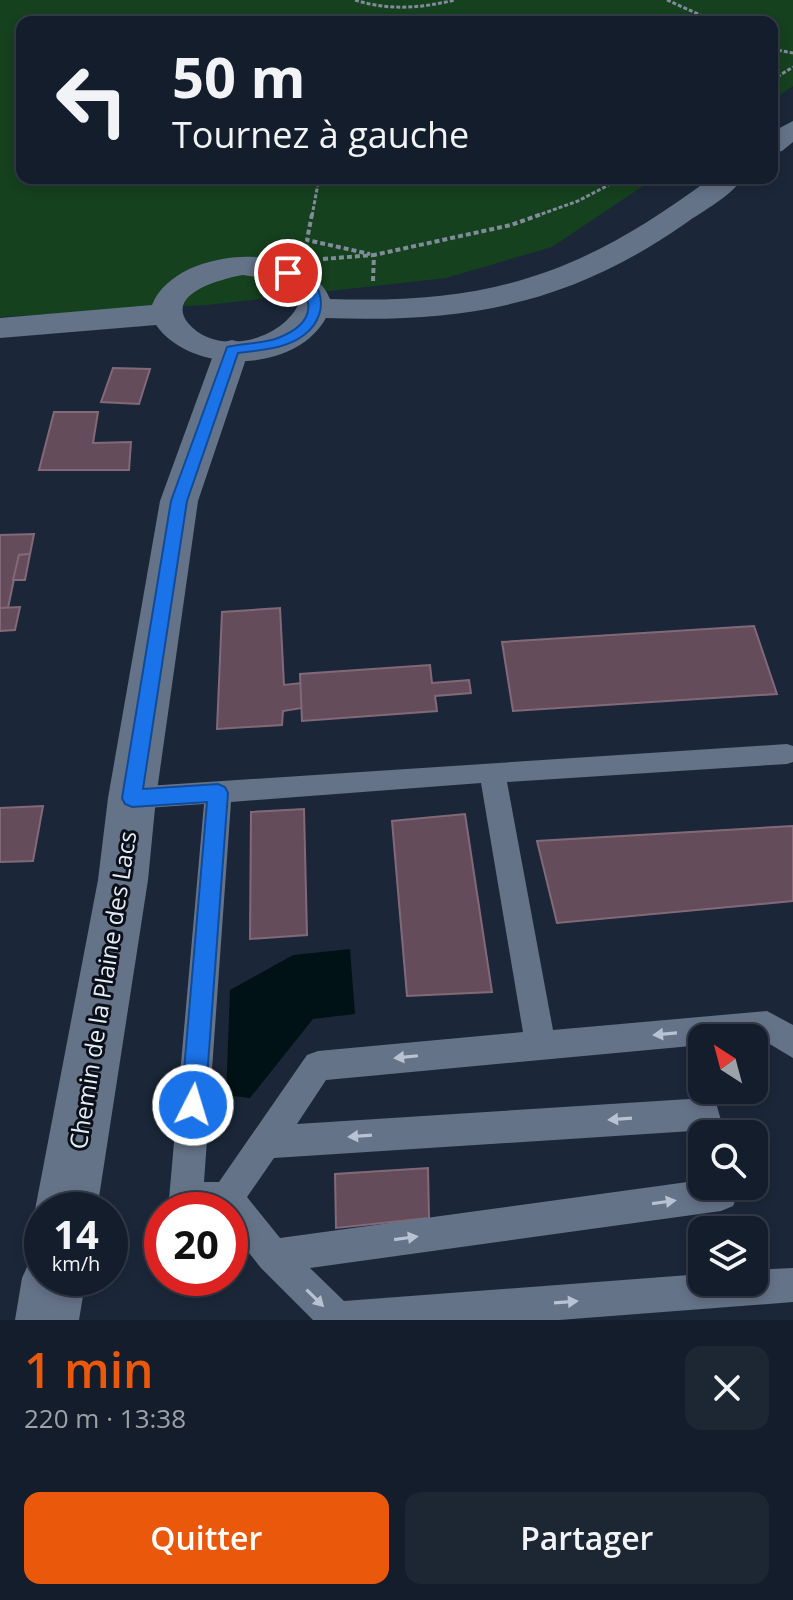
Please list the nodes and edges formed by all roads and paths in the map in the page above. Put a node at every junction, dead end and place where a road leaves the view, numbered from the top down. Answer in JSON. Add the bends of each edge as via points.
{"nodes":[{"id":1,"x":355,"y":0,"type":"edge"},
{"id":2,"x":455,"y":0,"type":"edge"},
{"id":3,"x":667,"y":0,"type":"edge"},
{"id":4,"x":702,"y":16,"type":"edge"},
{"id":5,"x":318,"y":184,"type":"edge"},
{"id":6,"x":611,"y":184,"type":"edge"},
{"id":7,"x":721,"y":184,"type":"edge"},
{"id":8,"x":374,"y":255,"type":"junction"},
{"id":9,"x":316,"y":308,"type":"junction"},
{"id":10,"x":364,"y":309,"type":"junction"},
{"id":11,"x":167,"y":313,"type":"junction"},
{"id":12,"x":0,"y":328,"type":"edge"},
{"id":13,"x":232,"y":350,"type":"junction"},
{"id":14,"x":787,"y":754,"type":"dead end"},
{"id":15,"x":492,"y":772,"type":"junction"},
{"id":16,"x":218,"y":793,"type":"junction"},
{"id":17,"x":132,"y":798,"type":"junction"},
{"id":18,"x":793,"y":1043,"type":"edge"},
{"id":19,"x":540,"y":1044,"type":"junction"},
{"id":20,"x":706,"y":1120,"type":"edge"},
{"id":21,"x":267,"y":1142,"type":"junction"},
{"id":22,"x":69,"y":1192,"type":"edge"},
{"id":23,"x":187,"y":1192,"type":"edge"},
{"id":24,"x":231,"y":1192,"type":"edge"},
{"id":25,"x":688,"y":1199,"type":"edge"},
{"id":26,"x":248,"y":1224,"type":"edge"},
{"id":27,"x":273,"y":1256,"type":"junction"},
{"id":28,"x":793,"y":1285,"type":"edge"},
{"id":29,"x":51,"y":1296,"type":"edge"},
{"id":30,"x":47,"y":1320,"type":"edge"}],
"edges":[{"from":1,"to":2,"type":"path","via":[[375,8],[416,9]]},
{"from":3,"to":4,"type":"path"},
{"from":5,"to":8,"type":"path","via":[[307,240]]},
{"from":6,"to":8,"type":"path","via":[[511,225]]},
{"from":7,"to":10,"type":"main road","via":[[646,239],[556,282],[442,308]]},
{"from":8,"to":10,"type":"path"},
{"from":9,"to":10,"type":"main road"},
{"from":9,"to":11,"type":"main road","via":[[314,294],[304,282],[267,267],[243,266],[209,273],[181,287]]},
{"from":9,"to":13,"type":"main road","via":[[298,333],[257,348]]},
{"from":11,"to":12,"type":"main road"},
{"from":11,"to":13,"type":"main road","via":[[172,327],[186,339]]},
{"from":13,"to":17,"type":"main road","name":"Chemin de la Plaine des Lacs","via":[[179,501]]},
{"from":14,"to":15,"type":"lane"},
{"from":15,"to":16,"type":"lane"},
{"from":15,"to":19,"type":"lane"},
{"from":16,"to":17,"type":"lane"},
{"from":16,"to":23,"type":"lane"},
{"from":17,"to":22,"type":"main road","name":"Chemin de la Plaine des Lacs","via":[[123,880]]},
{"from":18,"to":19,"type":"lane","one_way":true,"via":[[767,1025]]},
{"from":19,"to":21,"type":"lane","one_way":true,"via":[[318,1066]]},
{"from":20,"to":21,"type":"lane","one_way":true,"via":[[705,1114]]},
{"from":21,"to":24,"type":"lane"},
{"from":27,"to":25,"type":"lane","one_way":true},
{"from":26,"to":27,"type":"lane"},
{"from":27,"to":28,"type":"lane","one_way":true,"via":[[337,1319]]},
{"from":29,"to":30,"type":"main road"}]}
